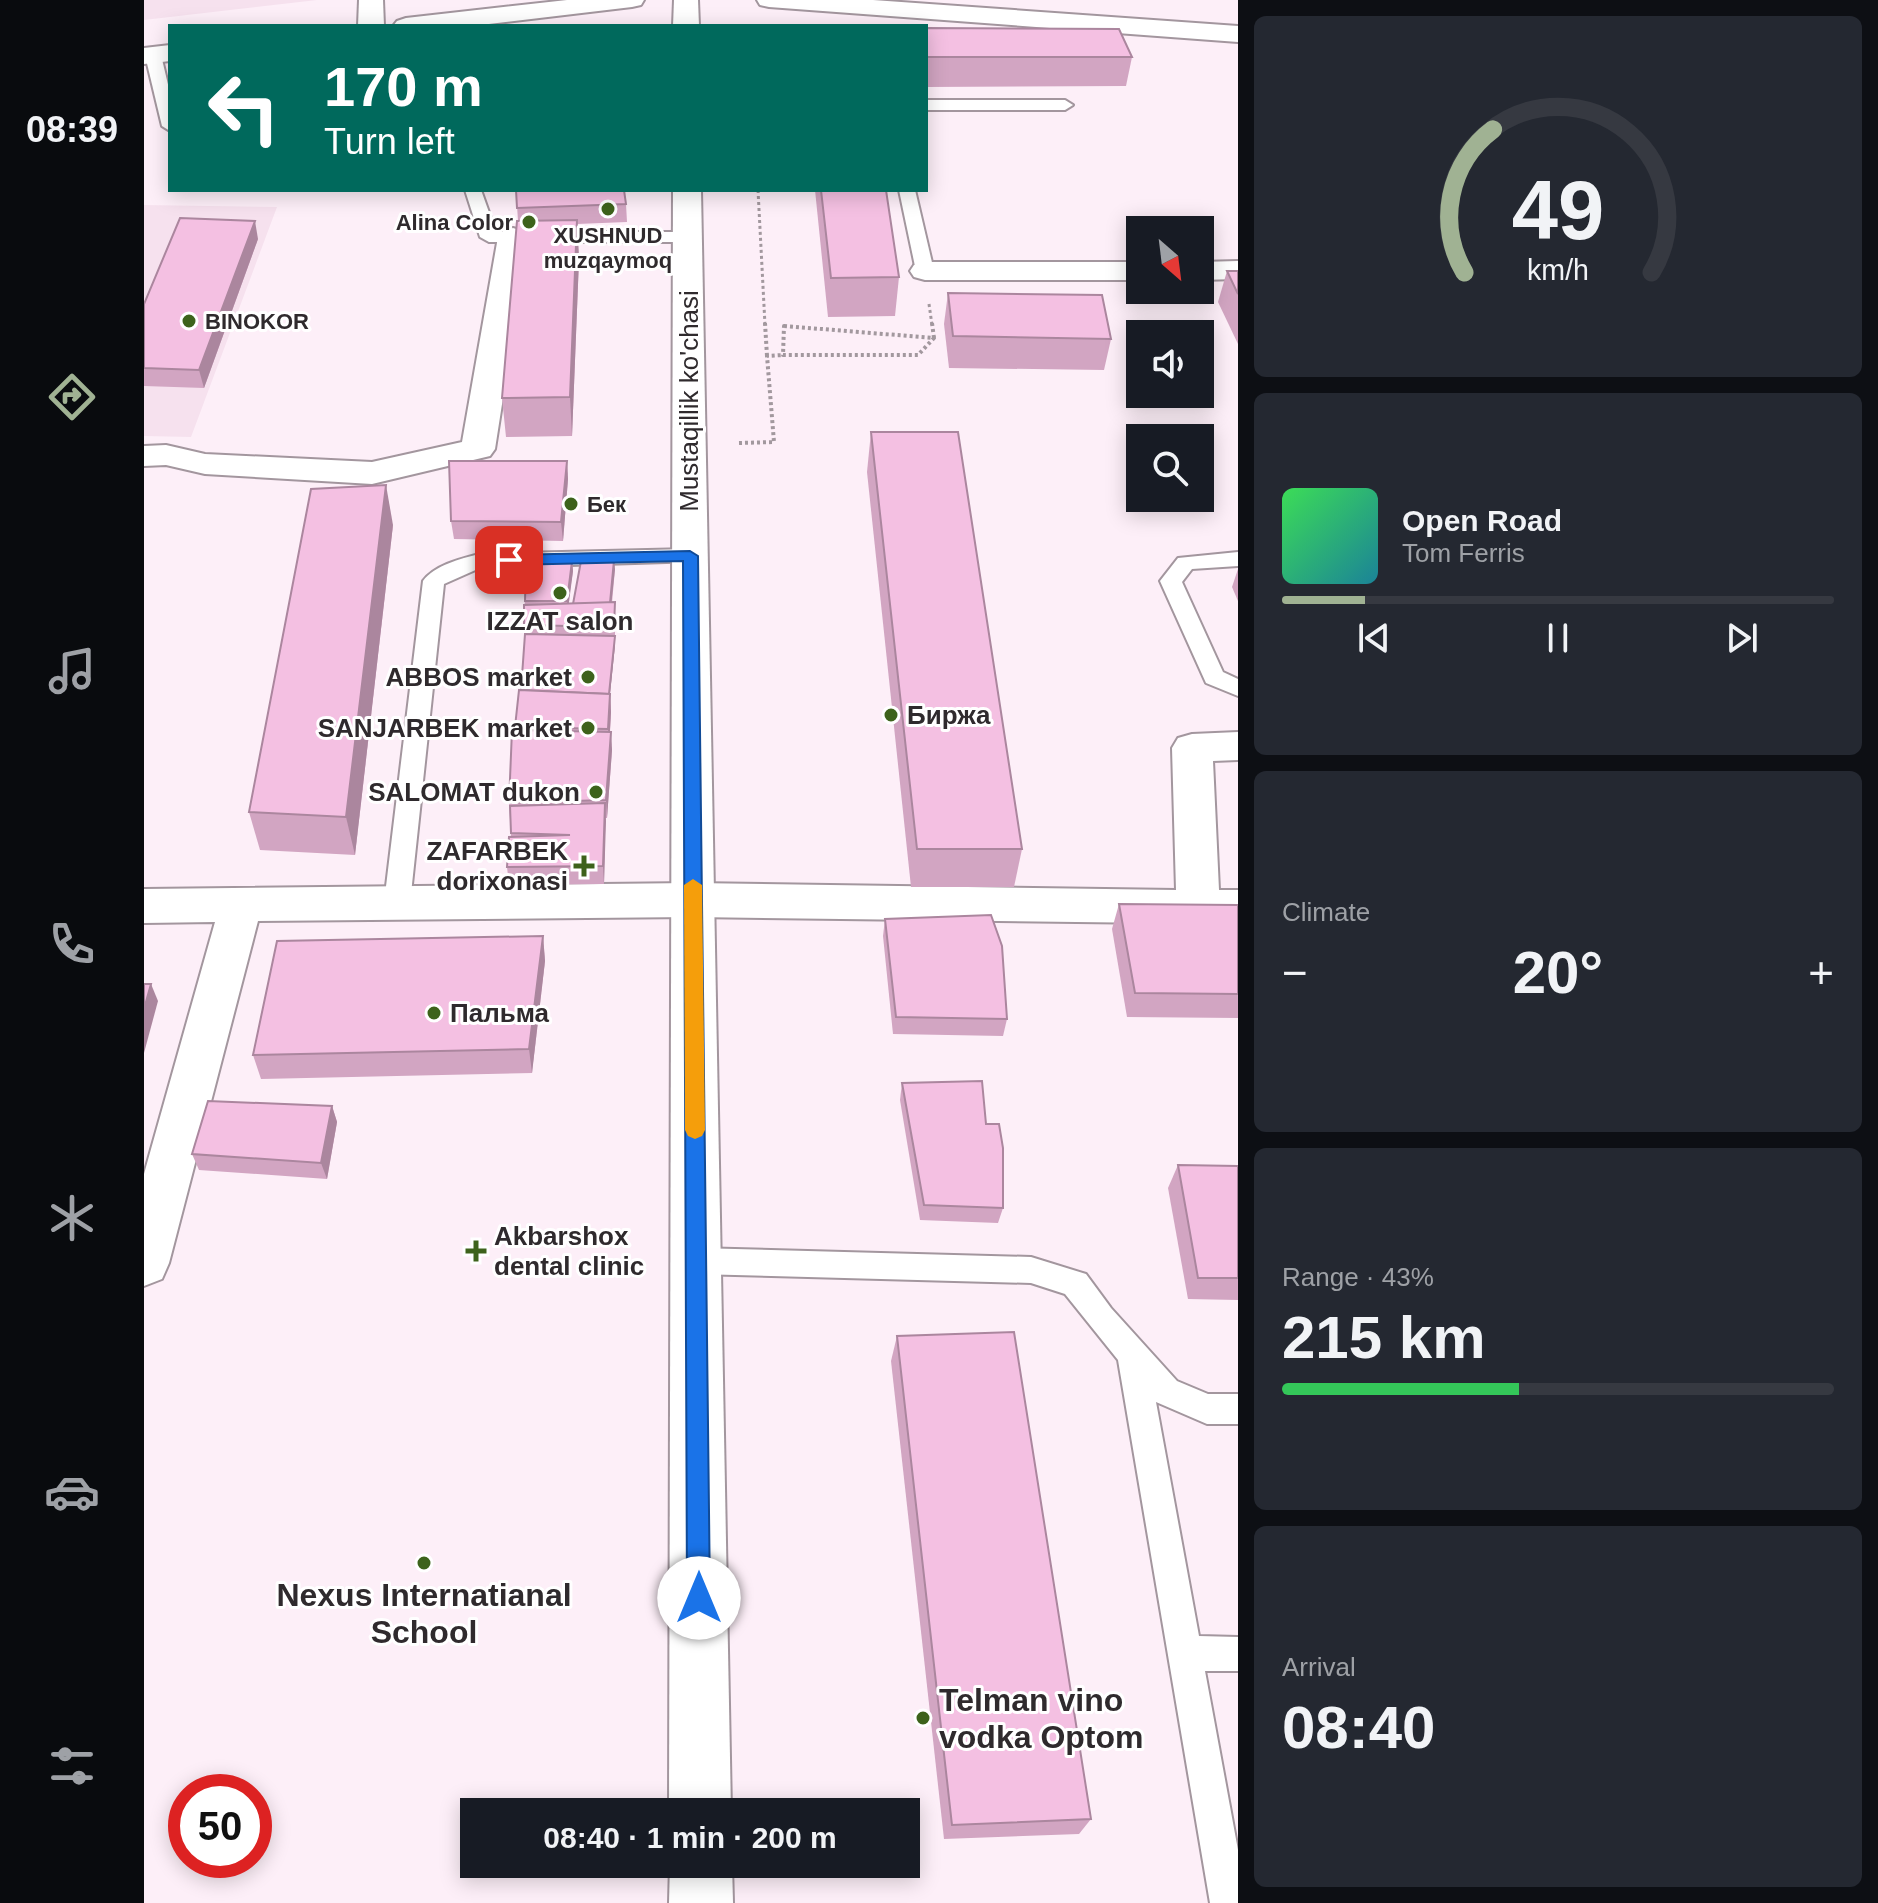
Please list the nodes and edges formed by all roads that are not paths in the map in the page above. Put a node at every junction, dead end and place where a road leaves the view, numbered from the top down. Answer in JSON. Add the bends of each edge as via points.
{"nodes":[{"id":1,"x":371,"y":0,"type":"edge"},
{"id":2,"x":632,"y":0,"type":"edge"},
{"id":3,"x":686,"y":0,"type":"edge"},
{"id":4,"x":769,"y":0,"type":"edge"},
{"id":5,"x":492,"y":21,"type":"edge"},
{"id":6,"x":371,"y":24,"type":"edge"},
{"id":7,"x":440,"y":24,"type":"edge"},
{"id":8,"x":686,"y":24,"type":"edge"},
{"id":9,"x":1238,"y":34,"type":"edge"},
{"id":10,"x":156,"y":55,"type":"edge"},
{"id":11,"x":928,"y":105,"type":"edge"},
{"id":12,"x":1065,"y":105,"type":"dead end"},
{"id":13,"x":168,"y":120,"type":"edge"},
{"id":14,"x":474,"y":192,"type":"edge"},
{"id":15,"x":687,"y":192,"type":"edge"},
{"id":16,"x":907,"y":192,"type":"edge"},
{"id":17,"x":513,"y":237,"type":"junction"},
{"id":18,"x":687,"y":237,"type":"junction"},
{"id":19,"x":1238,"y":270,"type":"edge"},
{"id":20,"x":925,"y":271,"type":"joint"},
{"id":21,"x":1126,"y":271,"type":"edge"},
{"id":22,"x":1214,"y":271,"type":"edge"},
{"id":23,"x":144,"y":456,"type":"edge"},
{"id":24,"x":690,"y":556,"type":"junction"},
{"id":25,"x":1238,"y":559,"type":"edge"},
{"id":26,"x":1238,"y":688,"type":"edge"},
{"id":27,"x":1238,"y":746,"type":"edge"},
{"id":28,"x":693,"y":900,"type":"junction"},
{"id":29,"x":397,"y":903,"type":"junction"},
{"id":30,"x":241,"y":905,"type":"junction"},
{"id":31,"x":144,"y":906,"type":"edge"},
{"id":32,"x":1218,"y":907,"type":"edge"},
{"id":33,"x":696,"y":1261,"type":"junction"},
{"id":34,"x":144,"y":1263,"type":"edge"},
{"id":35,"x":1132,"y":1353,"type":"junction"},
{"id":36,"x":1238,"y":1409,"type":"edge"},
{"id":37,"x":1185,"y":1653,"type":"junction"},
{"id":38,"x":1238,"y":1654,"type":"edge"},
{"id":39,"x":700,"y":1798,"type":"edge"},
{"id":40,"x":701,"y":1878,"type":"edge"},
{"id":41,"x":701,"y":1903,"type":"edge"},
{"id":42,"x":1229,"y":1903,"type":"edge"}],
"edges":[{"from":1,"to":6,"type":"street"},
{"from":2,"to":5,"type":"street"},
{"from":3,"to":8,"type":"street"},
{"from":4,"to":9,"type":"street"},
{"from":5,"to":7,"type":"street"},
{"from":10,"to":13,"type":"lane"},
{"from":11,"to":12,"type":"lane"},
{"from":14,"to":17,"type":"lane","via":[[489,237]]},
{"from":15,"to":18,"type":"street","name":"Mustaqillik ko'chasi"},
{"from":16,"to":20,"type":"lane"},
{"from":17,"to":18,"type":"lane"},
{"from":17,"to":23,"type":"street","via":[[478,449],[372,473]]},
{"from":18,"to":24,"type":"street","name":"Mustaqillik ko'chasi"},
{"from":19,"to":22,"type":"street"},
{"from":20,"to":21,"type":"street"},
{"from":24,"to":28,"type":"street","name":"Mustaqillik ko'chasi"},
{"from":24,"to":29,"type":"lane","via":[[479,561],[434,581]]},
{"from":25,"to":26,"type":"lane","via":[[1186,563],[1171,581],[1214,677]]},
{"from":27,"to":32,"type":"street","via":[[1192,748]]},
{"from":28,"to":29,"type":"street"},
{"from":28,"to":32,"type":"street"},
{"from":28,"to":33,"type":"street","name":"Mustaqillik ko'chasi"},
{"from":29,"to":30,"type":"street"},
{"from":30,"to":31,"type":"street"},
{"from":30,"to":34,"type":"street"},
{"from":33,"to":35,"type":"lane","via":[[1031,1270],[1075,1284]]},
{"from":33,"to":39,"type":"street","name":"Mustaqillik ko'chasi"},
{"from":35,"to":36,"type":"lane","via":[[1166,1391],[1207,1409]]},
{"from":35,"to":37,"type":"lane"},
{"from":37,"to":38,"type":"lane"},
{"from":37,"to":42,"type":"lane"},
{"from":40,"to":41,"type":"street"}]}
